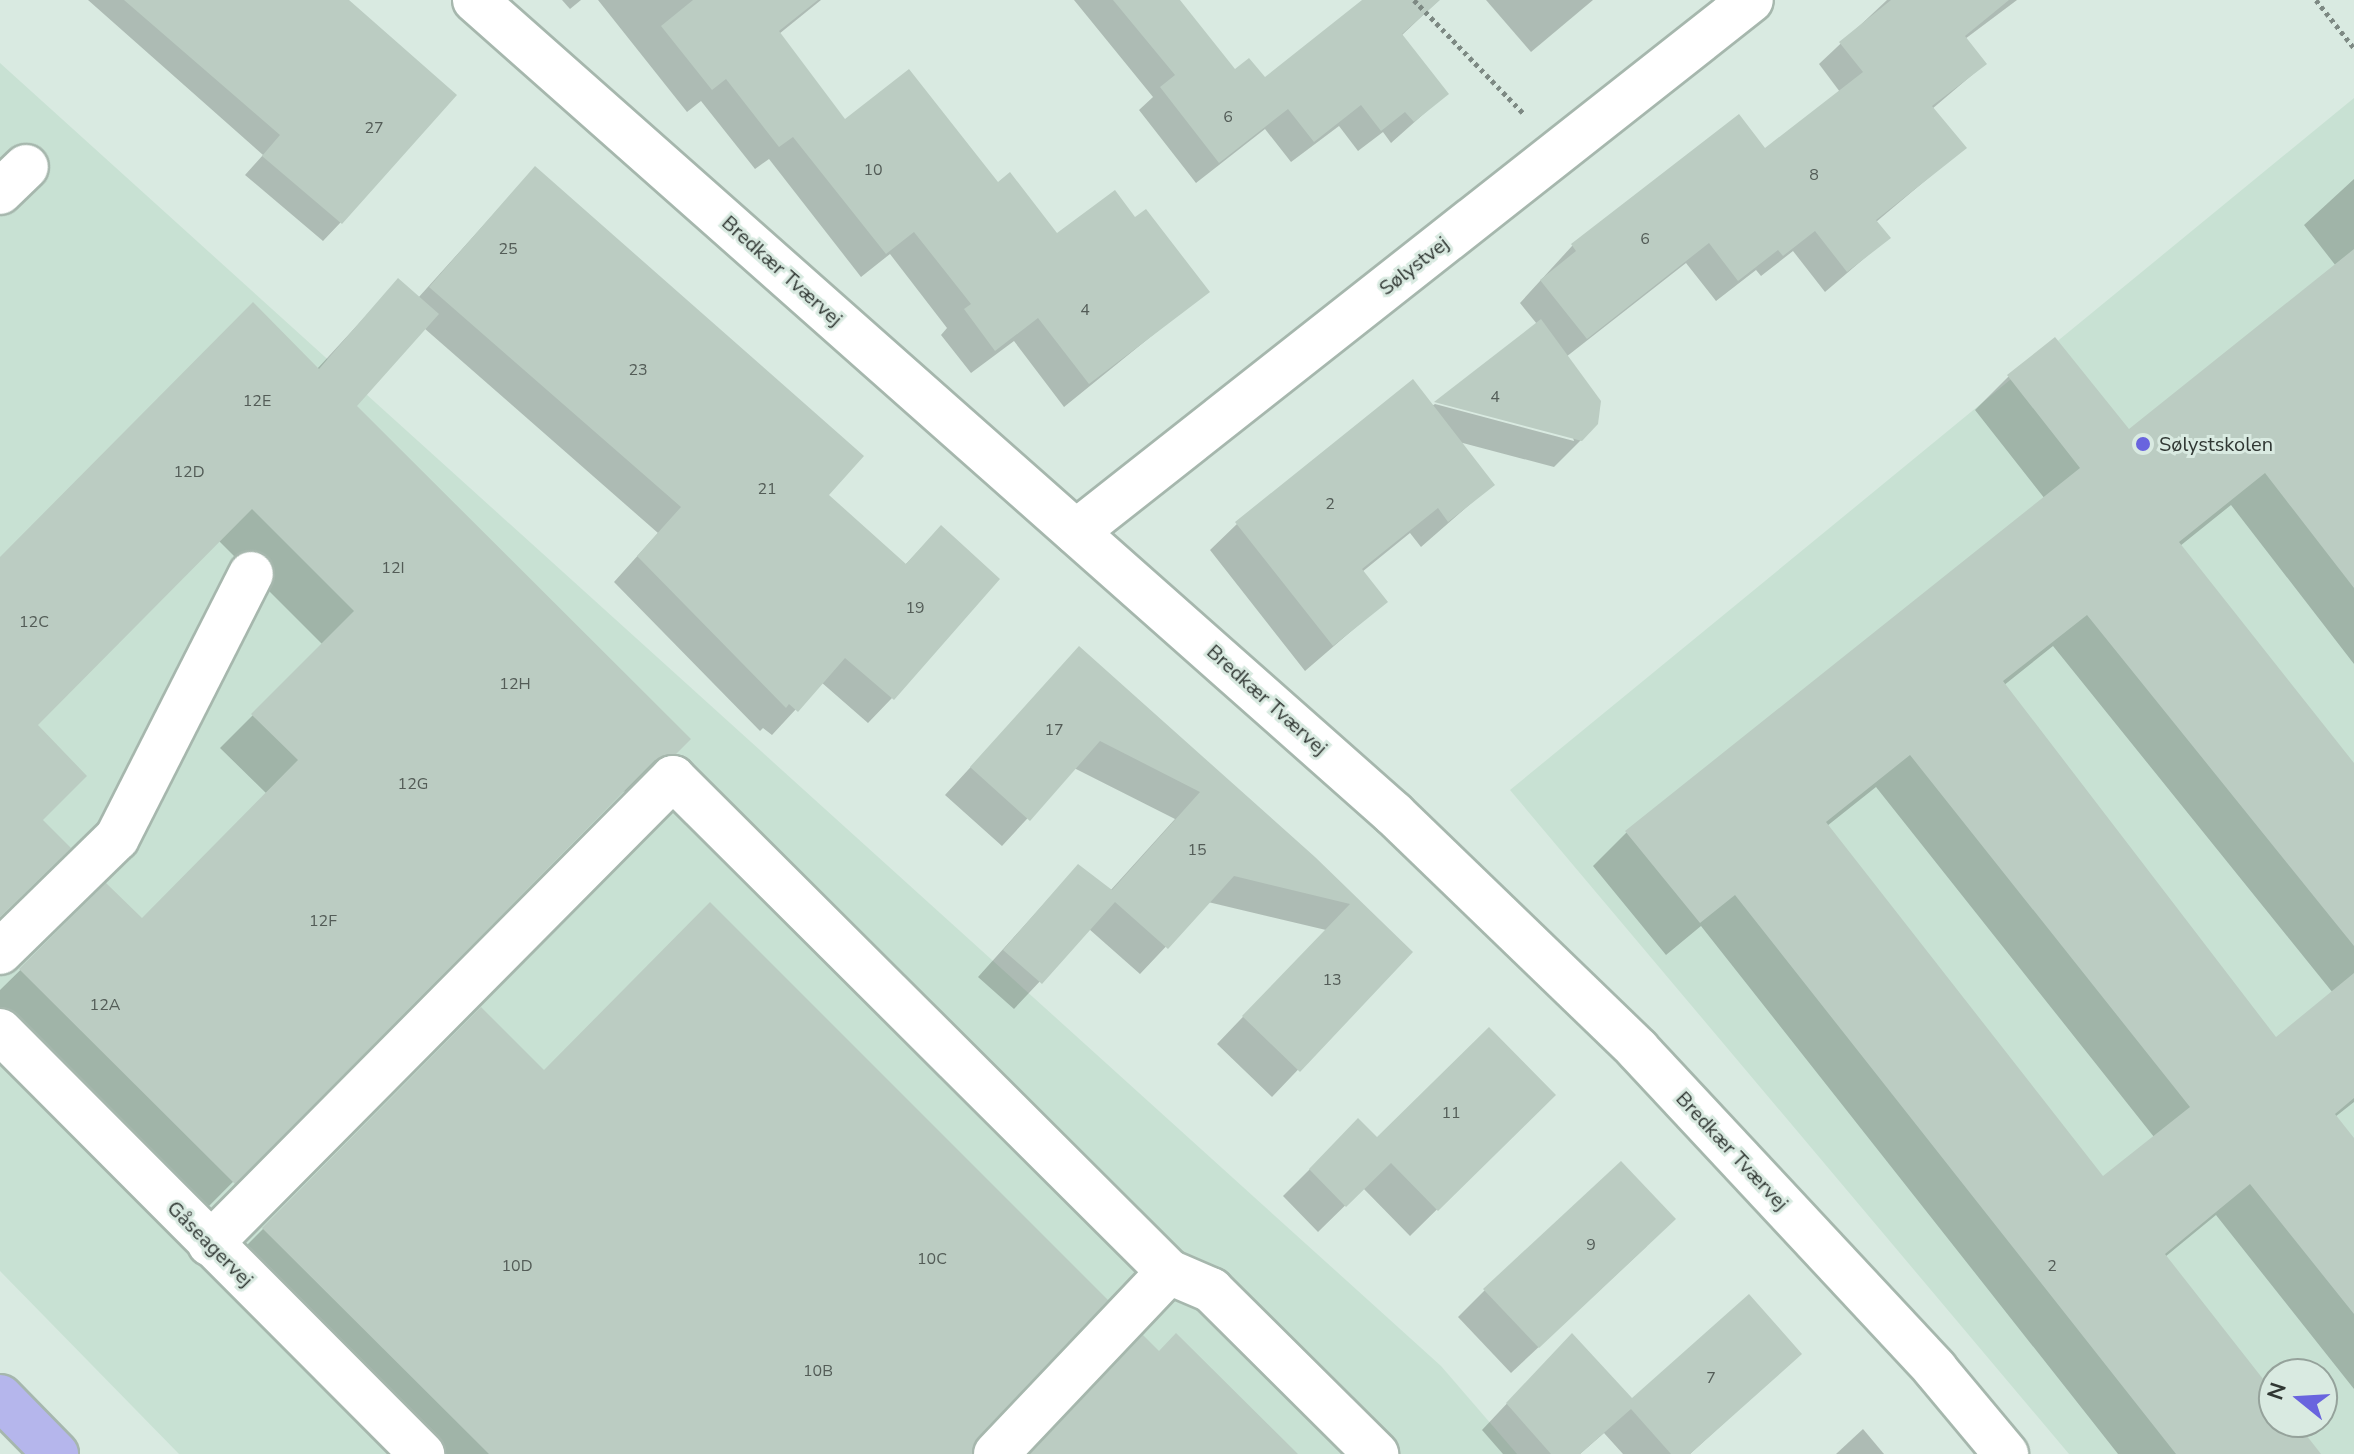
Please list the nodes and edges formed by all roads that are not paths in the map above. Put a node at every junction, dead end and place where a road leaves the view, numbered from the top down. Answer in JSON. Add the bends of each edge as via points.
{"nodes":[{"id":1,"x":475,"y":0,"type":"edge"},
{"id":2,"x":1751,"y":0,"type":"edge"},
{"id":3,"x":1076,"y":532,"type":"junction"},
{"id":4,"x":251,"y":574,"type":"dead end"},
{"id":5,"x":0,"y":952,"type":"edge"},
{"id":6,"x":0,"y":1031,"type":"edge"},
{"id":7,"x":210,"y":1244,"type":"junction"},
{"id":8,"x":1169,"y":1272,"type":"junction"},
{"id":9,"x":0,"y":1397,"type":"edge"},
{"id":10,"x":56,"y":1454,"type":"edge"},
{"id":11,"x":422,"y":1454,"type":"edge"},
{"id":12,"x":996,"y":1454,"type":"edge"},
{"id":13,"x":1376,"y":1454,"type":"edge"},
{"id":14,"x":2006,"y":1454,"type":"edge"}],
"edges":[{"from":1,"to":3,"type":"street","name":"Bredkær Tværvej"},
{"from":2,"to":3,"type":"street","name":"Sølystvej"},
{"from":3,"to":14,"type":"street","name":"Bredkær Tværvej","via":[[1394,814],[1638,1050],[1935,1369]]},
{"from":4,"to":5,"type":"street","via":[[117,838]]},
{"from":6,"to":7,"type":"street","name":"Gåseagervej"},
{"from":7,"to":8,"type":"street","via":[[673,778]]},
{"from":7,"to":11,"type":"street","name":"Gåseagervej"},
{"from":8,"to":12,"type":"street"},
{"from":8,"to":13,"type":"street","via":[[1211,1290]]},
{"from":9,"to":10,"type":"main road"}]}
